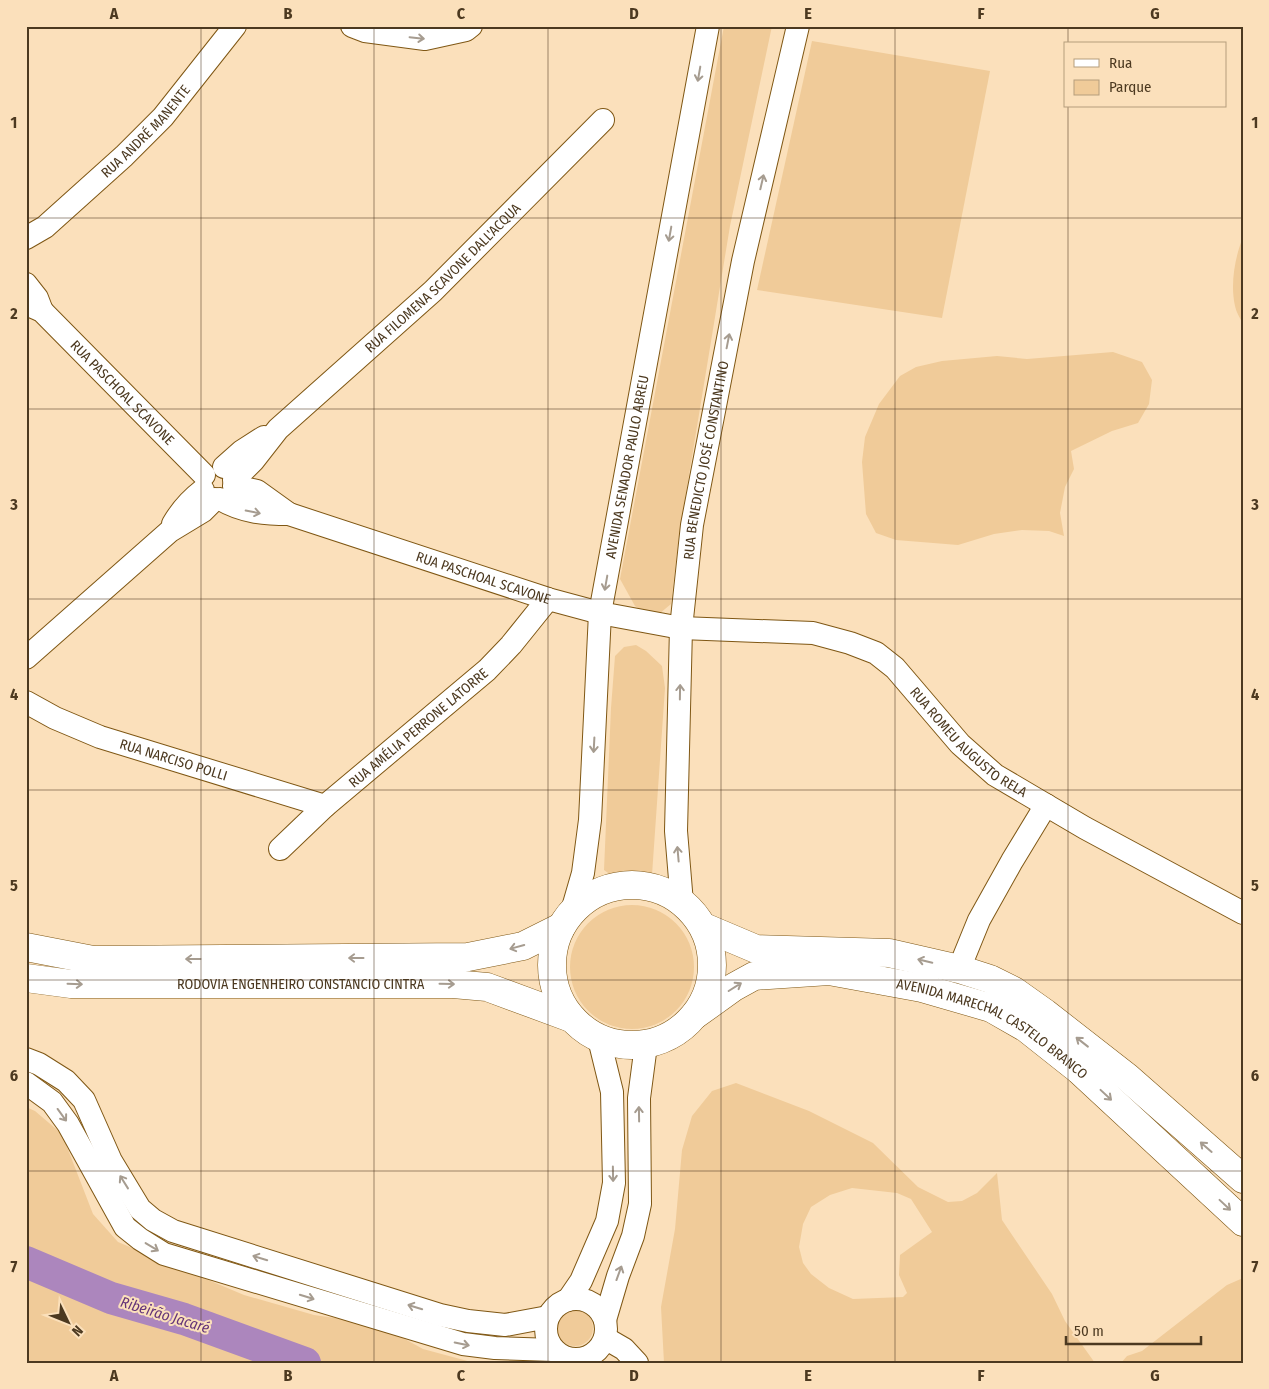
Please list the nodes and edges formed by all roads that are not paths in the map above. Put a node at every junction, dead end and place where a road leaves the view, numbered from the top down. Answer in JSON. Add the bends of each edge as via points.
{"nodes":[{"id":1,"x":235,"y":26,"type":"edge"},
{"id":2,"x":352,"y":26,"type":"edge"},
{"id":3,"x":471,"y":26,"type":"edge"},
{"id":4,"x":798,"y":26,"type":"edge"},
{"id":5,"x":702,"y":32,"type":"edge"},
{"id":6,"x":604,"y":120,"type":"dead end"},
{"id":7,"x":36,"y":232,"type":"edge"},
{"id":8,"x":26,"y":254,"type":"edge"},
{"id":9,"x":26,"y":284,"type":"edge"},
{"id":10,"x":34,"y":308,"type":"edge"},
{"id":11,"x":219,"y":485,"type":"junction"},
{"id":12,"x":548,"y":599,"type":"junction"},
{"id":13,"x":600,"y":614,"type":"junction"},
{"id":14,"x":681,"y":628,"type":"junction"},
{"id":15,"x":26,"y":658,"type":"edge"},
{"id":16,"x":26,"y":702,"type":"edge"},
{"id":17,"x":1046,"y":805,"type":"junction"},
{"id":18,"x":325,"y":806,"type":"junction"},
{"id":19,"x":280,"y":849,"type":"dead end"},
{"id":20,"x":682,"y":903,"type":"junction"},
{"id":21,"x":1243,"y":913,"type":"edge"},
{"id":22,"x":566,"y":919,"type":"junction"},
{"id":23,"x":704,"y":927,"type":"junction"},
{"id":24,"x":26,"y":947,"type":"edge"},
{"id":25,"x":959,"y":969,"type":"junction"},
{"id":26,"x":26,"y":978,"type":"edge"},
{"id":27,"x":695,"y":1015,"type":"junction"},
{"id":28,"x":571,"y":1018,"type":"junction"},
{"id":29,"x":599,"y":1039,"type":"junction"},
{"id":30,"x":646,"y":1045,"type":"junction"},
{"id":31,"x":26,"y":1059,"type":"edge"},
{"id":32,"x":26,"y":1083,"type":"edge"},
{"id":33,"x":1243,"y":1179,"type":"edge"},
{"id":34,"x":1243,"y":1222,"type":"edge"},
{"id":35,"x":568,"y":1300,"type":"junction"},
{"id":36,"x":548,"y":1317,"type":"junction"},
{"id":37,"x":605,"y":1329,"type":"junction"},
{"id":38,"x":559,"y":1356,"type":"edge"},
{"id":39,"x":636,"y":1363,"type":"edge"}],
"edges":[{"from":1,"to":7,"type":"street","name":"RUA ANDRÉ MANENTE","via":[[163,117],[124,156]]},
{"from":2,"to":3,"type":"street","one_way":true,"via":[[364,31],[425,39]]},
{"from":14,"to":4,"type":"street","name":"RUA BENEDICTO JOSÉ CONSTANTINO","one_way":true,"via":[[692,525],[735,300]]},
{"from":5,"to":13,"type":"street","name":"AVENIDA SENADOR PAULO ABREU","one_way":true},
{"from":6,"to":11,"type":"street","name":"RUA FILOMENA SCAVONE DALL'ACQUA","via":[[433,291],[278,429],[253,461]]},
{"from":7,"to":8,"type":"street","name":"RUA ANDRÉ MANENTE","via":[[38,240]]},
{"from":9,"to":10,"type":"street","name":"RUA PASCHOAL SCAVONE","via":[[37,298]]},
{"from":10,"to":11,"type":"street","name":"RUA PASCHOAL SCAVONE"},
{"from":11,"to":12,"type":"street","name":"RUA PASCHOAL SCAVONE","via":[[243,510],[289,514]]},
{"from":11,"to":15,"type":"street","name":"RUA FILOMENA SCAVONE DALL'ACQUA","via":[[192,499],[180,512],[170,531]]},
{"from":12,"to":13,"type":"street","name":"RUA PASCHOAL SCAVONE"},
{"from":12,"to":18,"type":"street","name":"RUA AMÉLIA PERRONE LATORRE","via":[[486,670]]},
{"from":13,"to":14,"type":"street","name":"RUA PASCHOAL SCAVONE"},
{"from":13,"to":22,"type":"street","name":"AVENIDA SENADOR PAULO ABREU","one_way":true,"via":[[590,820],[583,873]]},
{"from":14,"to":17,"type":"street","name":"RUA ROMEU AUGUSTO RELA","via":[[813,634],[876,653],[895,668],[960,744],[995,775]]},
{"from":20,"to":14,"type":"street","name":"RUA BENEDICTO JOSÉ CONSTANTINO","one_way":true,"via":[[676,831]]},
{"from":16,"to":18,"type":"street","name":"RUA NARCISO POLLI","via":[[100,737]]},
{"from":17,"to":21,"type":"street","name":"RUA ROMEU AUGUSTO RELA"},
{"from":17,"to":25,"type":"street","via":[[979,920]]},
{"from":18,"to":19,"type":"street","name":"RUA AMÉLIA PERRONE LATORRE"},
{"from":20,"to":22,"type":"main road","via":[[652,887],[635,884],[617,886],[585,899]]},
{"from":20,"to":23,"type":"main road"},
{"from":22,"to":24,"type":"main road","name":"RODOVIA ENGENHEIRO CONSTANCIO CINTRA","one_way":true,"via":[[523,946],[468,957],[93,960]]},
{"from":22,"to":28,"type":"main road","via":[[554,945],[551,964],[560,1002]]},
{"from":25,"to":23,"type":"main road","name":"AVENIDA MARECHAL CASTELO BRANCO","one_way":true,"via":[[889,953],[756,949]]},
{"from":23,"to":27,"type":"main road","via":[[713,963],[711,982]]},
{"from":33,"to":25,"type":"main road","name":"AVENIDA MARECHAL CASTELO BRANCO","one_way":true,"via":[[1127,1077],[1045,1012],[990,978]]},
{"from":26,"to":28,"type":"main road","name":"RODOVIA ENGENHEIRO CONSTANCIO CINTRA","one_way":true,"via":[[70,984],[452,984],[488,987]]},
{"from":27,"to":30,"type":"main road","via":[[665,1039]]},
{"from":27,"to":34,"type":"main road","name":"AVENIDA MARECHAL CASTELO BRANCO","one_way":true,"via":[[754,976],[829,971],[922,988],[991,1008],[1026,1028],[1079,1070]]},
{"from":28,"to":29,"type":"main road"},
{"from":29,"to":30,"type":"main road","via":[[622,1046]]},
{"from":29,"to":35,"type":"street","one_way":true,"via":[[612,1092],[614,1184],[608,1221],[581,1281]]},
{"from":37,"to":30,"type":"street","one_way":true,"via":[[640,1204],[639,1098]]},
{"from":36,"to":31,"type":"street","one_way":true,"via":[[505,1325],[440,1315],[173,1231],[140,1209],[111,1160],[84,1100],[66,1081]]},
{"from":32,"to":38,"type":"street","one_way":true,"via":[[52,1102],[68,1124],[125,1227],[164,1254],[463,1344]]},
{"from":35,"to":36,"type":"street","via":[[560,1303]]},
{"from":35,"to":37,"type":"street","via":[[577,1298],[594,1304],[601,1311]]},
{"from":36,"to":38,"type":"street","via":[[546,1334]]},
{"from":37,"to":38,"type":"street","via":[[595,1352],[587,1357]]},
{"from":37,"to":39,"type":"street"}]}
